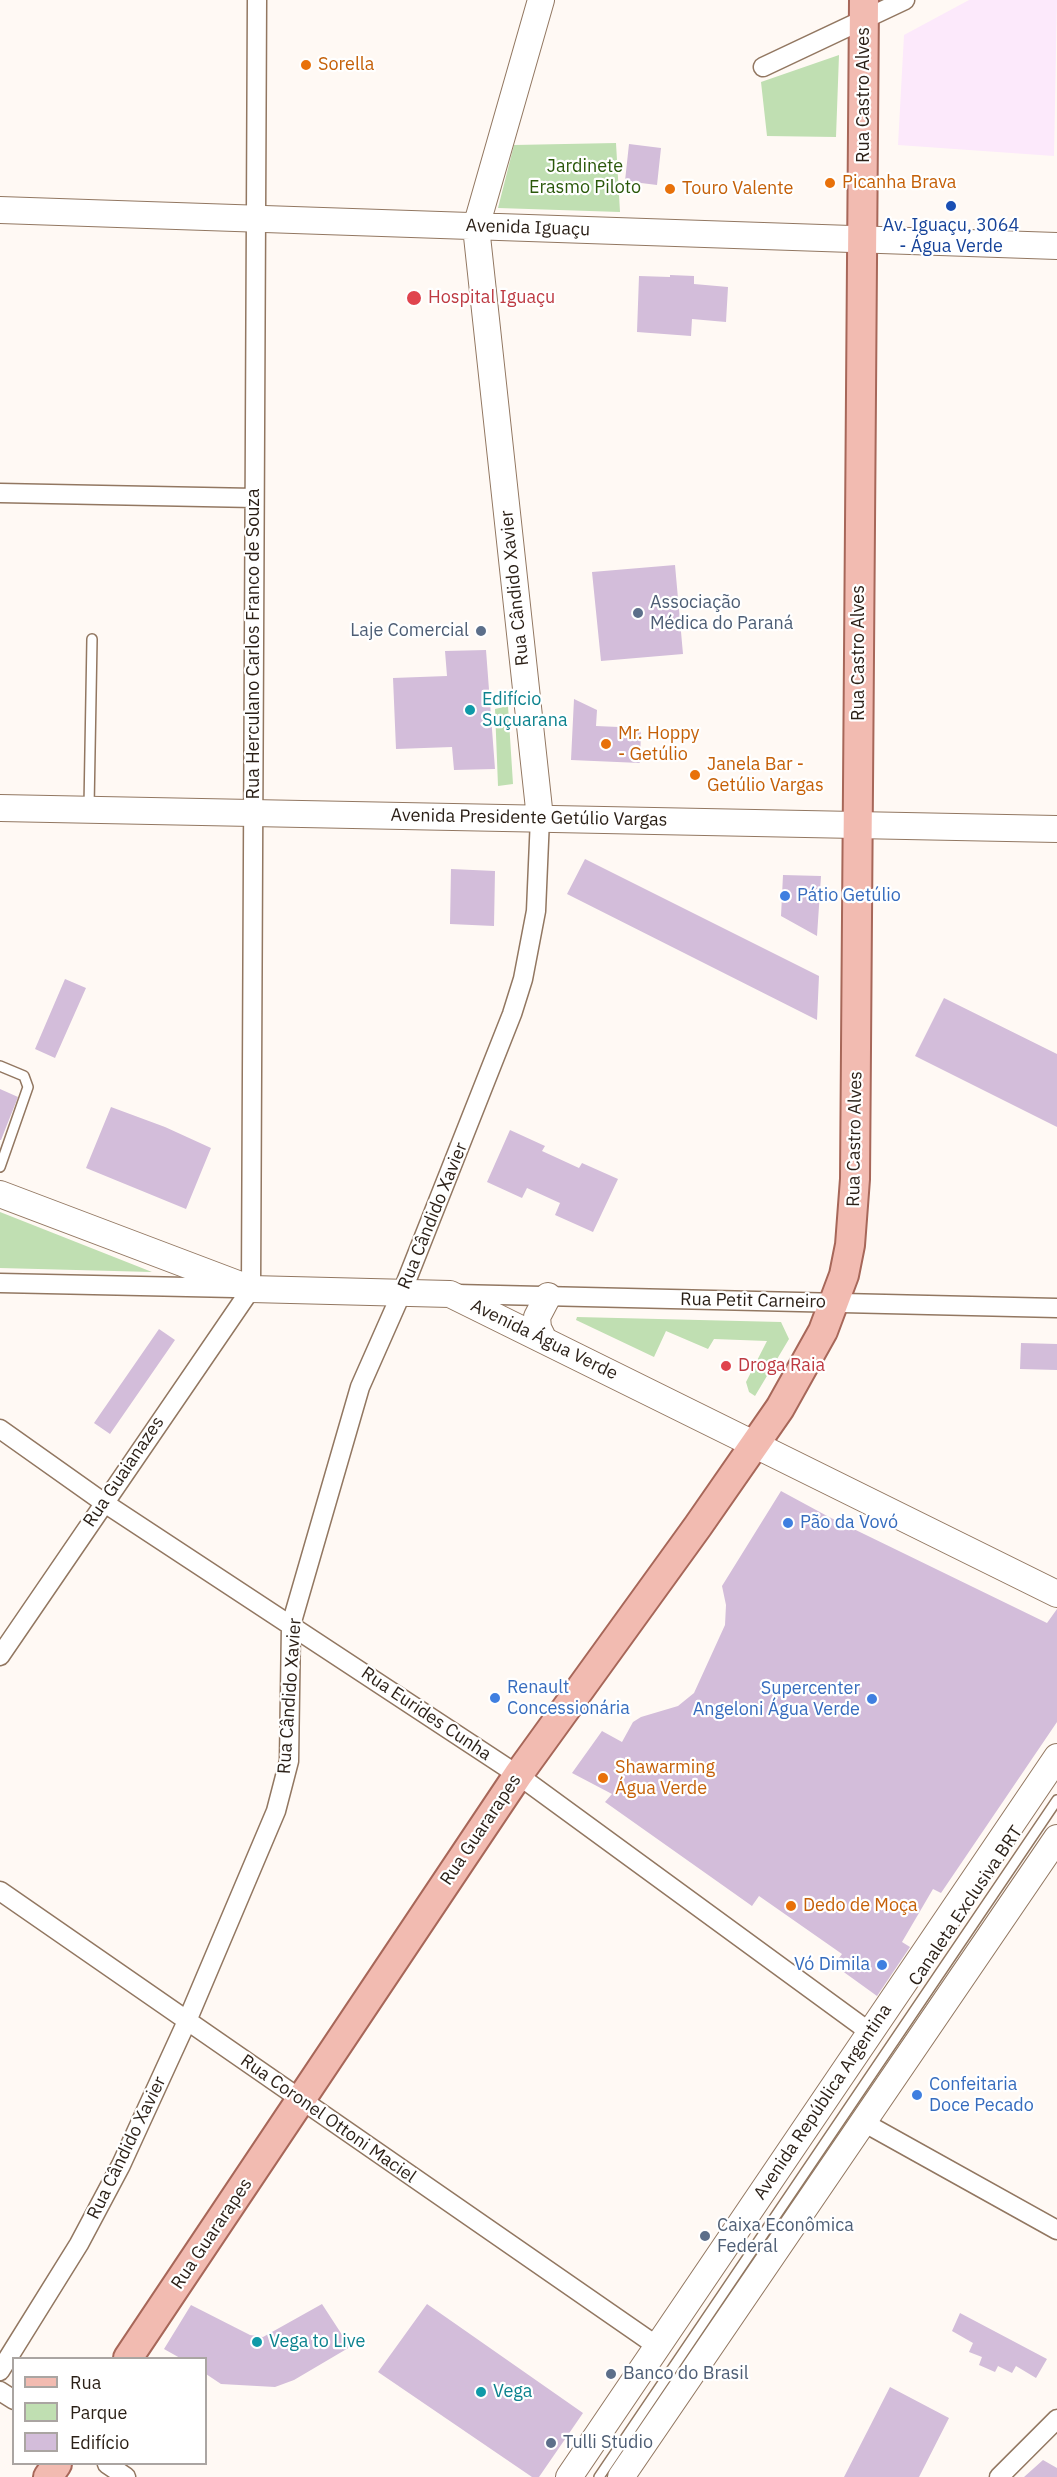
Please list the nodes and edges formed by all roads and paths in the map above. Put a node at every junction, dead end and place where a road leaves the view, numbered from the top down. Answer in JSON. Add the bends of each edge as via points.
{"nodes":[{"id":1,"x":257,"y":0,"type":"edge"},
{"id":2,"x":541,"y":0,"type":"edge"},
{"id":3,"x":905,"y":0,"type":"edge"},
{"id":4,"x":864,"y":10,"type":"edge"},
{"id":5,"x":763,"y":67,"type":"dead end"},
{"id":6,"x":0,"y":210,"type":"edge"},
{"id":7,"x":256,"y":218,"type":"junction"},
{"id":8,"x":476,"y":227,"type":"junction"},
{"id":9,"x":863,"y":240,"type":"junction"},
{"id":10,"x":1057,"y":246,"type":"edge"},
{"id":11,"x":0,"y":493,"type":"edge"},
{"id":12,"x":255,"y":498,"type":"junction"},
{"id":13,"x":92,"y":639,"type":"dead end"},
{"id":14,"x":0,"y":808,"type":"edge"},
{"id":15,"x":89,"y":810,"type":"junction"},
{"id":16,"x":253,"y":813,"type":"junction"},
{"id":17,"x":540,"y":818,"type":"junction"},
{"id":18,"x":858,"y":825,"type":"junction"},
{"id":19,"x":1057,"y":829,"type":"edge"},
{"id":20,"x":0,"y":1066,"type":"edge"},
{"id":21,"x":0,"y":1167,"type":"edge"},
{"id":22,"x":0,"y":1194,"type":"edge"},
{"id":23,"x":0,"y":1283,"type":"edge"},
{"id":24,"x":251,"y":1288,"type":"junction"},
{"id":25,"x":402,"y":1292,"type":"junction"},
{"id":26,"x":450,"y":1294,"type":"junction"},
{"id":27,"x":548,"y":1296,"type":"junction"},
{"id":28,"x":835,"y":1303,"type":"junction"},
{"id":29,"x":1057,"y":1308,"type":"edge"},
{"id":30,"x":544,"y":1340,"type":"junction"},
{"id":31,"x":0,"y":1429,"type":"edge"},
{"id":32,"x":755,"y":1444,"type":"junction"},
{"id":33,"x":103,"y":1502,"type":"junction"},
{"id":34,"x":1057,"y":1594,"type":"edge"},
{"id":35,"x":291,"y":1624,"type":"junction"},
{"id":36,"x":0,"y":1656,"type":"edge"},
{"id":37,"x":1057,"y":1757,"type":"edge"},
{"id":38,"x":518,"y":1775,"type":"junction"},
{"id":39,"x":1057,"y":1800,"type":"edge"},
{"id":40,"x":1057,"y":1838,"type":"edge"},
{"id":41,"x":0,"y":1891,"type":"edge"},
{"id":42,"x":187,"y":2021,"type":"junction"},
{"id":43,"x":871,"y":2033,"type":"junction"},
{"id":44,"x":302,"y":2100,"type":"junction"},
{"id":45,"x":863,"y":2122,"type":"junction"},
{"id":46,"x":1057,"y":2230,"type":"edge"},
{"id":47,"x":657,"y":2346,"type":"junction"},
{"id":48,"x":129,"y":2357,"type":"edge"},
{"id":49,"x":0,"y":2371,"type":"edge"},
{"id":50,"x":1057,"y":2419,"type":"edge"},
{"id":51,"x":110,"y":2465,"type":"edge"},
{"id":52,"x":126,"y":2477,"type":"edge"},
{"id":53,"x":569,"y":2477,"type":"edge"},
{"id":54,"x":599,"y":2477,"type":"edge"},
{"id":55,"x":621,"y":2477,"type":"edge"},
{"id":56,"x":999,"y":2477,"type":"edge"}],
"edges":[{"from":1,"to":7,"type":"street","name":"Rua Herculano Carlos Franco de Souza"},
{"from":2,"to":8,"type":"main road","name":"Rua Cândido Xavier"},
{"from":3,"to":4,"type":"street"},
{"from":4,"to":5,"type":"street"},
{"from":4,"to":9,"type":"main road","name":"Rua Castro Alves"},
{"from":6,"to":7,"type":"main road","name":"Avenida Iguaçu"},
{"from":7,"to":8,"type":"main road","name":"Avenida Iguaçu"},
{"from":7,"to":12,"type":"street","name":"Rua Herculano Carlos Franco de Souza"},
{"from":8,"to":9,"type":"main road","name":"Avenida Iguaçu"},
{"from":8,"to":17,"type":"main road","name":"Rua Cândido Xavier"},
{"from":9,"to":10,"type":"main road","name":"Avenida Iguaçu"},
{"from":9,"to":18,"type":"main road","name":"Rua Castro Alves"},
{"from":11,"to":12,"type":"street"},
{"from":12,"to":16,"type":"street","name":"Rua Herculano Carlos Franco de Souza"},
{"from":13,"to":15,"type":"lane"},
{"from":14,"to":15,"type":"main road","name":"Avenida Presidente Getúlio Vargas"},
{"from":15,"to":16,"type":"main road","name":"Avenida Presidente Getúlio Vargas"},
{"from":16,"to":17,"type":"main road","name":"Avenida Presidente Getúlio Vargas"},
{"from":16,"to":24,"type":"street","name":"Rua Herculano Carlos Franco de Souza"},
{"from":17,"to":18,"type":"main road","name":"Avenida Presidente Getúlio Vargas"},
{"from":17,"to":25,"type":"street","name":"Rua Cândido Xavier","via":[[536,911],[518,996],[502,1046]]},
{"from":18,"to":19,"type":"main road","name":"Avenida Presidente Getúlio Vargas"},
{"from":18,"to":28,"type":"main road","name":"Rua Castro Alves","via":[[854,1212]]},
{"from":20,"to":21,"type":"lane","via":[[24,1076],[28,1087]]},
{"from":22,"to":24,"type":"main road","name":"Avenida Água Verde"},
{"from":23,"to":24,"type":"street"},
{"from":24,"to":25,"type":"main road","name":"Avenida Água Verde"},
{"from":24,"to":33,"type":"street","name":"Rua Guaianazes"},
{"from":25,"to":26,"type":"main road","name":"Avenida Água Verde"},
{"from":25,"to":35,"type":"street","name":"Rua Cândido Xavier","via":[[360,1387]]},
{"from":26,"to":27,"type":"street","name":"Rua Petit Carneiro"},
{"from":26,"to":30,"type":"main road","name":"Avenida Água Verde"},
{"from":27,"to":28,"type":"street","name":"Rua Petit Carneiro"},
{"from":27,"to":30,"type":"main road","via":[[537,1317]]},
{"from":28,"to":29,"type":"street","name":"Rua Petit Carneiro"},
{"from":28,"to":32,"type":"main road","name":"Rua Guararapes","via":[[796,1381]]},
{"from":30,"to":32,"type":"main road","name":"Avenida Água Verde"},
{"from":31,"to":33,"type":"street","name":"Rua Eurides Cunha"},
{"from":32,"to":34,"type":"main road","name":"Avenida Água Verde"},
{"from":32,"to":38,"type":"main road","name":"Rua Guararapes"},
{"from":33,"to":35,"type":"street","name":"Rua Eurides Cunha"},
{"from":33,"to":36,"type":"street","name":"Rua Guaianazes"},
{"from":35,"to":38,"type":"street","name":"Rua Eurides Cunha"},
{"from":35,"to":42,"type":"street","name":"Rua Cândido Xavier","via":[[289,1761],[284,1785]]},
{"from":37,"to":43,"type":"main road","name":"Avenida República Argentina"},
{"from":38,"to":43,"type":"street","name":"Rua Eurides Cunha"},
{"from":38,"to":44,"type":"main road","name":"Rua Guararapes"},
{"from":39,"to":54,"type":"lane","name":"Canaleta Exclusiva BRT"},
{"from":40,"to":45,"type":"main road"},
{"from":41,"to":42,"type":"street","name":"Rua Coronel Ottoni Maciel"},
{"from":42,"to":44,"type":"street","name":"Rua Coronel Ottoni Maciel"},
{"from":42,"to":49,"type":"street","name":"Rua Cândido Xavier","via":[[99,2208]]},
{"from":43,"to":47,"type":"main road","name":"Avenida República Argentina"},
{"from":44,"to":47,"type":"street","name":"Rua Coronel Ottoni Maciel"},
{"from":44,"to":48,"type":"main road","name":"Rua Guararapes"},
{"from":45,"to":46,"type":"street"},
{"from":45,"to":55,"type":"main road"},
{"from":47,"to":53,"type":"main road","name":"Avenida República Argentina"},
{"from":50,"to":56,"type":"street"},
{"from":51,"to":52,"type":"street"}]}
